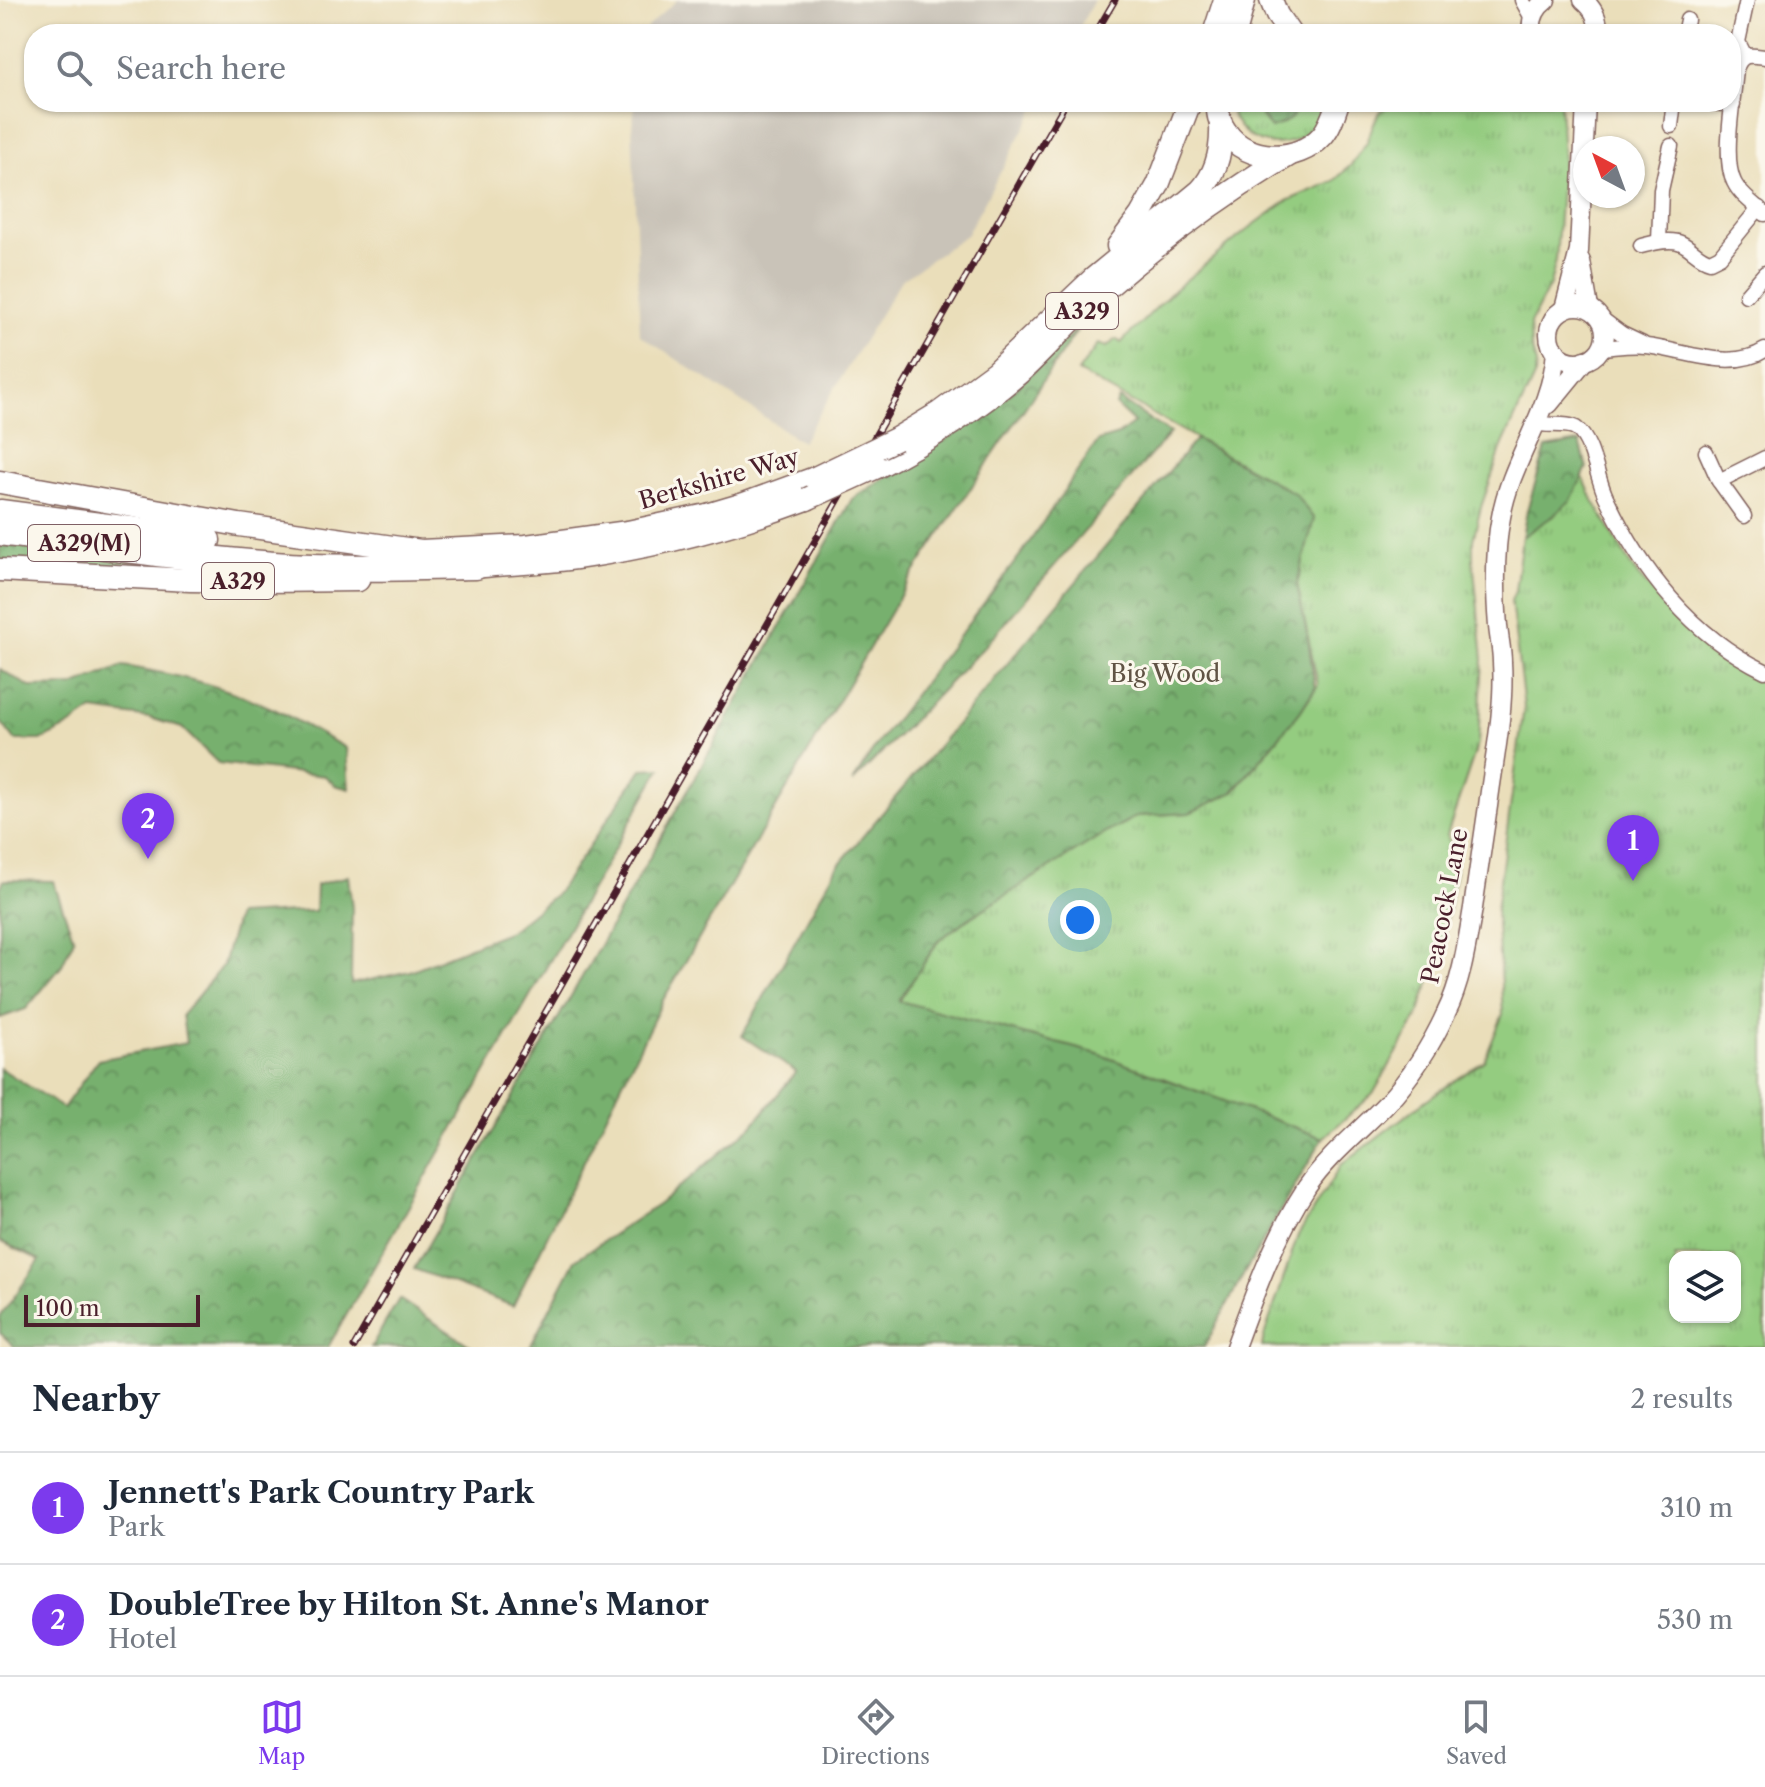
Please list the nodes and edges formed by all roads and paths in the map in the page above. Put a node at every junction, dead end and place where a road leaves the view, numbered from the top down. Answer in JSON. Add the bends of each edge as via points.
{"nodes":[{"id":1,"x":1225,"y":0,"type":"edge"},
{"id":2,"x":1244,"y":0,"type":"edge"},
{"id":3,"x":1271,"y":0,"type":"edge"},
{"id":4,"x":1522,"y":0,"type":"edge"},
{"id":5,"x":1546,"y":0,"type":"edge"},
{"id":6,"x":1583,"y":0,"type":"edge"},
{"id":7,"x":1747,"y":0,"type":"edge"},
{"id":8,"x":1217,"y":24,"type":"edge"},
{"id":9,"x":1238,"y":24,"type":"edge"},
{"id":10,"x":1283,"y":24,"type":"edge"},
{"id":11,"x":1529,"y":24,"type":"edge"},
{"id":12,"x":1533,"y":24,"type":"edge"},
{"id":13,"x":1597,"y":24,"type":"edge"},
{"id":14,"x":1741,"y":28,"type":"edge"},
{"id":15,"x":1765,"y":57,"type":"edge"},
{"id":16,"x":1741,"y":58,"type":"edge"},
{"id":17,"x":1186,"y":112,"type":"edge"},
{"id":18,"x":1219,"y":112,"type":"edge"},
{"id":19,"x":1335,"y":112,"type":"edge"},
{"id":20,"x":1586,"y":112,"type":"edge"},
{"id":21,"x":1673,"y":112,"type":"edge"},
{"id":22,"x":1732,"y":112,"type":"edge"},
{"id":23,"x":1221,"y":125,"type":"junction"},
{"id":24,"x":1671,"y":126,"type":"dead end"},
{"id":25,"x":1671,"y":146,"type":"dead end"},
{"id":26,"x":1289,"y":155,"type":"junction"},
{"id":27,"x":1762,"y":211,"type":"edge"},
{"id":28,"x":1659,"y":241,"type":"junction"},
{"id":29,"x":1641,"y":246,"type":"dead end"},
{"id":30,"x":1579,"y":251,"type":"junction"},
{"id":31,"x":1765,"y":273,"type":"edge"},
{"id":32,"x":1093,"y":279,"type":"junction"},
{"id":33,"x":1746,"y":295,"type":"dead end"},
{"id":34,"x":1564,"y":309,"type":"junction"},
{"id":35,"x":1595,"y":314,"type":"junction"},
{"id":36,"x":1647,"y":346,"type":"junction"},
{"id":37,"x":1602,"y":348,"type":"junction"},
{"id":38,"x":1556,"y":351,"type":"junction"},
{"id":39,"x":1764,"y":354,"type":"edge"},
{"id":40,"x":1585,"y":360,"type":"junction"},
{"id":41,"x":1537,"y":419,"type":"junction"},
{"id":42,"x":1706,"y":452,"type":"dead end"},
{"id":43,"x":1765,"y":458,"type":"edge"},
{"id":44,"x":1719,"y":481,"type":"junction"},
{"id":45,"x":0,"y":482,"type":"edge"},
{"id":46,"x":811,"y":489,"type":"junction"},
{"id":47,"x":0,"y":513,"type":"edge"},
{"id":48,"x":1744,"y":516,"type":"dead end"},
{"id":49,"x":0,"y":532,"type":"edge"},
{"id":50,"x":421,"y":551,"type":"junction"},
{"id":51,"x":476,"y":566,"type":"junction"},
{"id":52,"x":0,"y":570,"type":"edge"},
{"id":53,"x":1765,"y":671,"type":"edge"},
{"id":54,"x":1235,"y":1347,"type":"edge"}],
"edges":[{"from":1,"to":8,"type":"highway"},
{"from":2,"to":9,"type":"highway"},
{"from":3,"to":10,"type":"highway"},
{"from":4,"to":11,"type":"street"},
{"from":5,"to":12,"type":"street"},
{"from":6,"to":13,"type":"street"},
{"from":7,"to":14,"type":"street"},
{"from":15,"to":16,"type":"street"},
{"from":17,"to":32,"type":"highway","number":"A329","via":[[1158,185]]},
{"from":18,"to":23,"type":"highway","number":"A329"},
{"from":19,"to":26,"type":"highway","number":"A329","via":[[1322,136]]},
{"from":20,"to":30,"type":"street"},
{"from":21,"to":24,"type":"street"},
{"from":22,"to":27,"type":"street","via":[[1729,153],[1734,185]]},
{"from":23,"to":26,"type":"highway","via":[[1249,150]]},
{"from":23,"to":32,"type":"highway","name":"Berkshire Way","number":"A329","via":[[1218,158],[1206,185]]},
{"from":25,"to":28,"type":"street","via":[[1661,190]]},
{"from":26,"to":46,"type":"highway","name":"Berkshire Way","number":"A329","bridge":true,"via":[[1127,270],[982,403],[877,467]]},
{"from":27,"to":28,"type":"street","via":[[1710,261],[1680,243]]},
{"from":28,"to":29,"type":"street"},
{"from":30,"to":34,"type":"street"},
{"from":30,"to":35,"type":"street"},
{"from":31,"to":33,"type":"street"},
{"from":32,"to":46,"type":"highway","name":"Berkshire Way","number":"A329","bridge":true,"via":[[995,372],[939,413]]},
{"from":34,"to":35,"type":"street","via":[[1581,306]]},
{"from":34,"to":38,"type":"street","via":[[1550,328]]},
{"from":35,"to":36,"type":"street"},
{"from":35,"to":37,"type":"street","via":[[1605,333]]},
{"from":36,"to":37,"type":"street"},
{"from":36,"to":39,"type":"street","via":[[1717,359]]},
{"from":37,"to":40,"type":"street"},
{"from":38,"to":40,"type":"street","via":[[1569,360]]},
{"from":38,"to":41,"type":"street","name":"Peacock Lane"},
{"from":40,"to":41,"type":"street","name":"Peacock Lane"},
{"from":41,"to":53,"type":"street","via":[[1542,425],[1577,428],[1610,506],[1651,575],[1694,623]]},
{"from":41,"to":54,"type":"street","name":"Peacock Lane","via":[[1501,515],[1495,569],[1501,708],[1469,936],[1457,985],[1430,1045],[1407,1080],[1308,1186],[1271,1255]]},
{"from":42,"to":44,"type":"street"},
{"from":43,"to":44,"type":"street"},
{"from":44,"to":48,"type":"street"},
{"from":45,"to":50,"type":"highway","number":"A329"},
{"from":46,"to":50,"type":"highway","name":"Berkshire Way","number":"A329","via":[[628,532],[526,546]]},
{"from":46,"to":51,"type":"highway","name":"Berkshire Way","number":"A329","via":[[727,527],[651,545]]},
{"from":47,"to":50,"type":"highway","number":"A329(M)","via":[[244,544]]},
{"from":49,"to":51,"type":"highway","number":"A329(M)","via":[[275,565]]},
{"from":51,"to":52,"type":"highway","number":"A329","via":[[351,580],[264,581]]}]}
